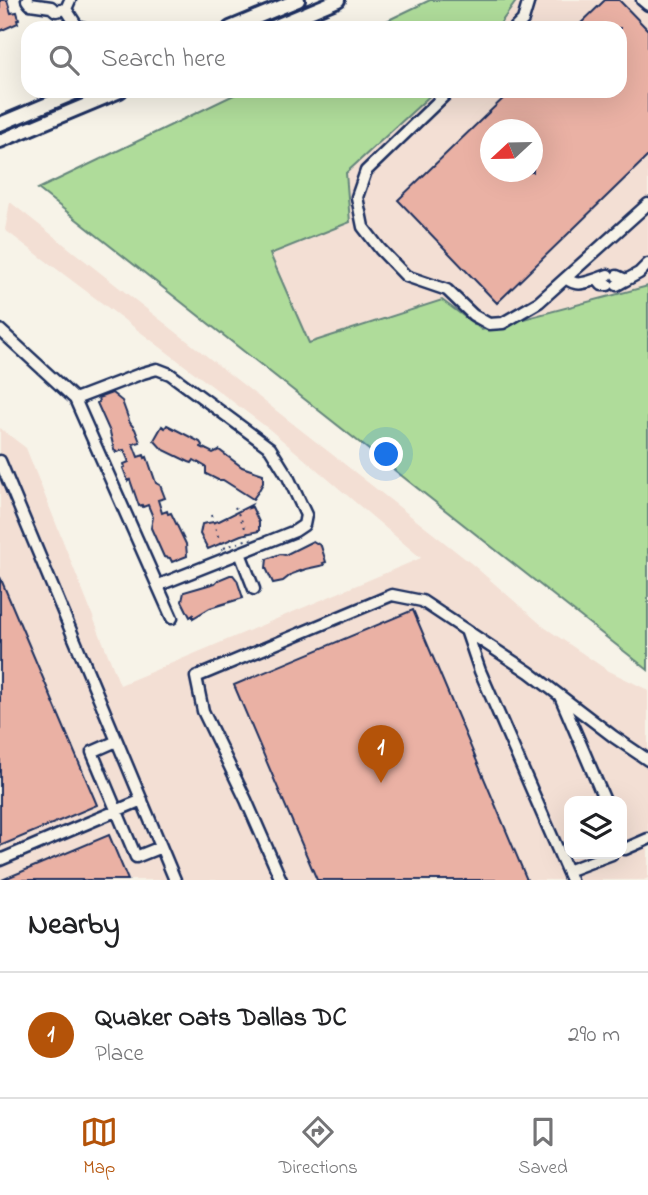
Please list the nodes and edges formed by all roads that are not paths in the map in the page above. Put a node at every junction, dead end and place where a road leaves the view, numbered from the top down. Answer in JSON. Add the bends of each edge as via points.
{"nodes":[{"id":1,"x":27,"y":0,"type":"edge"},
{"id":2,"x":298,"y":0,"type":"edge"},
{"id":3,"x":338,"y":0,"type":"edge"},
{"id":4,"x":529,"y":0,"type":"edge"},
{"id":5,"x":642,"y":0,"type":"edge"},
{"id":6,"x":47,"y":4,"type":"edge"},
{"id":7,"x":68,"y":5,"type":"edge"},
{"id":8,"x":648,"y":5,"type":"edge"},
{"id":9,"x":247,"y":21,"type":"edge"},
{"id":10,"x":288,"y":21,"type":"edge"},
{"id":11,"x":522,"y":21,"type":"edge"},
{"id":12,"x":62,"y":98,"type":"edge"},
{"id":13,"x":103,"y":98,"type":"edge"},
{"id":14,"x":442,"y":98,"type":"edge"},
{"id":15,"x":0,"y":124,"type":"edge"},
{"id":16,"x":0,"y":141,"type":"edge"},
{"id":17,"x":648,"y":204,"type":"edge"},
{"id":18,"x":648,"y":264,"type":"edge"},
{"id":19,"x":566,"y":278,"type":"junction"},
{"id":20,"x":0,"y":330,"type":"edge"},
{"id":21,"x":75,"y":400,"type":"junction"},
{"id":22,"x":0,"y":461,"type":"edge"},
{"id":23,"x":240,"y":553,"type":"junction"},
{"id":24,"x":159,"y":585,"type":"junction"},
{"id":25,"x":254,"y":589,"type":"dead end"},
{"id":26,"x":172,"y":618,"type":"dead end"},
{"id":27,"x":466,"y":630,"type":"junction"},
{"id":28,"x":560,"y":696,"type":"junction"},
{"id":29,"x":117,"y":741,"type":"junction"},
{"id":30,"x":648,"y":760,"type":"edge"},
{"id":31,"x":603,"y":796,"type":"edge"},
{"id":32,"x":142,"y":800,"type":"junction"},
{"id":33,"x":117,"y":811,"type":"junction"},
{"id":34,"x":648,"y":839,"type":"edge"},
{"id":35,"x":627,"y":845,"type":"edge"},
{"id":36,"x":161,"y":846,"type":"junction"},
{"id":37,"x":602,"y":859,"type":"edge"},
{"id":38,"x":0,"y":860,"type":"edge"},
{"id":39,"x":569,"y":876,"type":"edge"},
{"id":40,"x":175,"y":880,"type":"edge"},
{"id":41,"x":281,"y":880,"type":"edge"}],
"edges":[{"from":1,"to":6,"type":"lane"},
{"from":2,"to":9,"type":"main road"},
{"from":3,"to":10,"type":"main road"},
{"from":4,"to":11,"type":"lane"},
{"from":5,"to":8,"type":"lane"},
{"from":6,"to":7,"type":"lane","via":[[57,11]]},
{"from":12,"to":15,"type":"main road"},
{"from":13,"to":16,"type":"main road"},
{"from":14,"to":19,"type":"lane","via":[[366,171],[357,197],[363,227],[406,276],[447,290],[489,324],[523,313]]},
{"from":17,"to":19,"type":"lane"},
{"from":18,"to":19,"type":"lane","via":[[639,273],[615,280],[581,284]]},
{"from":20,"to":21,"type":"lane"},
{"from":21,"to":23,"type":"lane","via":[[157,369],[270,448],[306,515],[304,525],[252,543]]},
{"from":21,"to":24,"type":"lane"},
{"from":22,"to":29,"type":"lane"},
{"from":23,"to":24,"type":"lane","via":[[224,554]]},
{"from":23,"to":25,"type":"lane"},
{"from":24,"to":26,"type":"lane"},
{"from":27,"to":28,"type":"lane"},
{"from":27,"to":39,"type":"lane"},
{"from":27,"to":41,"type":"lane","via":[[422,601],[392,595],[196,677],[203,711]]},
{"from":28,"to":30,"type":"lane"},
{"from":28,"to":31,"type":"lane"},
{"from":29,"to":32,"type":"lane"},
{"from":29,"to":33,"type":"lane","via":[[92,752]]},
{"from":32,"to":33,"type":"lane"},
{"from":32,"to":36,"type":"lane"},
{"from":33,"to":36,"type":"lane","via":[[136,857]]},
{"from":33,"to":38,"type":"lane"},
{"from":34,"to":35,"type":"lane"},
{"from":36,"to":40,"type":"lane"},
{"from":37,"to":39,"type":"lane"}]}
